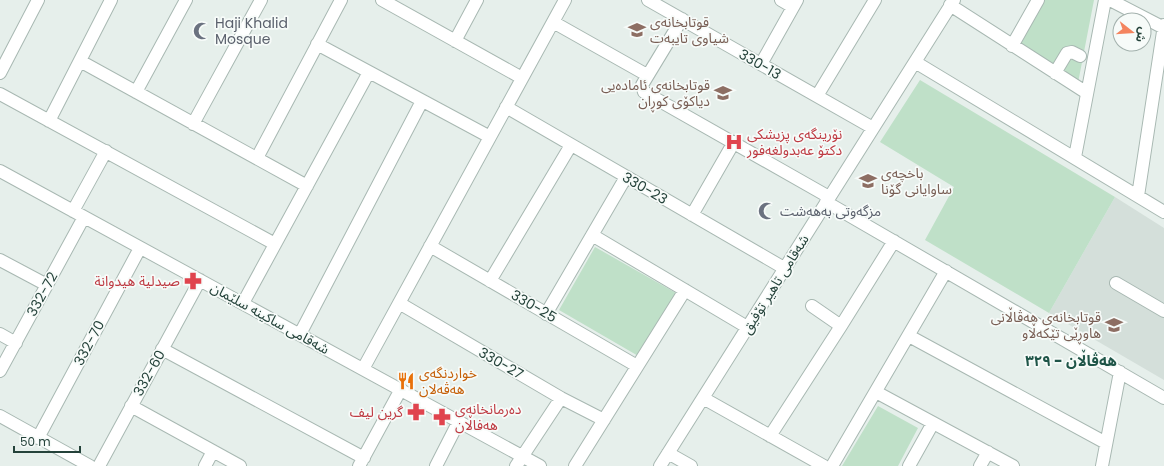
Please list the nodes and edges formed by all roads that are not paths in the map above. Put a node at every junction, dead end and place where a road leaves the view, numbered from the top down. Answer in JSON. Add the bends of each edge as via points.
{"nodes":[{"id":1,"x":38,"y":0,"type":"edge"},
{"id":2,"x":111,"y":0,"type":"edge"},
{"id":3,"x":186,"y":0,"type":"edge"},
{"id":4,"x":260,"y":0,"type":"edge"},
{"id":5,"x":341,"y":0,"type":"edge"},
{"id":6,"x":382,"y":0,"type":"edge"},
{"id":7,"x":477,"y":0,"type":"edge"},
{"id":8,"x":565,"y":0,"type":"edge"},
{"id":9,"x":648,"y":0,"type":"edge"},
{"id":10,"x":781,"y":0,"type":"edge"},
{"id":11,"x":875,"y":0,"type":"edge"},
{"id":12,"x":1038,"y":0,"type":"edge"},
{"id":13,"x":1105,"y":0,"type":"edge"},
{"id":14,"x":1110,"y":0,"type":"edge"},
{"id":15,"x":952,"y":3,"type":"edge"},
{"id":16,"x":795,"y":4,"type":"edge"},
{"id":17,"x":682,"y":19,"type":"junction"},
{"id":18,"x":553,"y":22,"type":"junction"},
{"id":19,"x":1164,"y":26,"type":"edge"},
{"id":20,"x":455,"y":41,"type":"junction"},
{"id":21,"x":317,"y":44,"type":"junction"},
{"id":22,"x":1012,"y":46,"type":"junction"},
{"id":23,"x":1080,"y":56,"type":"dead end"},
{"id":24,"x":80,"y":61,"type":"junction"},
{"id":25,"x":915,"y":62,"type":"junction"},
{"id":26,"x":761,"y":64,"type":"junction"},
{"id":27,"x":369,"y":72,"type":"junction"},
{"id":28,"x":0,"y":73,"type":"edge"},
{"id":29,"x":1055,"y":73,"type":"junction"},
{"id":30,"x":647,"y":75,"type":"junction"},
{"id":31,"x":522,"y":78,"type":"junction"},
{"id":32,"x":136,"y":92,"type":"junction"},
{"id":33,"x":1087,"y":93,"type":"junction"},
{"id":34,"x":0,"y":94,"type":"edge"},
{"id":35,"x":817,"y":96,"type":"junction"},
{"id":36,"x":422,"y":101,"type":"junction"},
{"id":37,"x":506,"y":107,"type":"junction"},
{"id":38,"x":49,"y":120,"type":"junction"},
{"id":39,"x":193,"y":124,"type":"junction"},
{"id":40,"x":873,"y":128,"type":"junction"},
{"id":41,"x":490,"y":137,"type":"junction"},
{"id":42,"x":734,"y":142,"type":"junction"},
{"id":43,"x":571,"y":145,"type":"junction"},
{"id":44,"x":106,"y":151,"type":"junction"},
{"id":45,"x":1075,"y":157,"type":"junction"},
{"id":46,"x":257,"y":158,"type":"junction"},
{"id":47,"x":0,"y":171,"type":"edge"},
{"id":48,"x":626,"y":177,"type":"junction"},
{"id":49,"x":307,"y":186,"type":"junction"},
{"id":50,"x":1138,"y":196,"type":"junction"},
{"id":51,"x":828,"y":200,"type":"junction"},
{"id":52,"x":73,"y":211,"type":"junction"},
{"id":53,"x":1164,"y":212,"type":"edge"},
{"id":54,"x":692,"y":215,"type":"junction"},
{"id":55,"x":84,"y":217,"type":"junction"},
{"id":56,"x":592,"y":235,"type":"junction"},
{"id":57,"x":894,"y":241,"type":"junction"},
{"id":58,"x":275,"y":244,"type":"junction"},
{"id":59,"x":430,"y":246,"type":"junction"},
{"id":60,"x":140,"y":248,"type":"junction"},
{"id":61,"x":0,"y":260,"type":"edge"},
{"id":62,"x":784,"y":268,"type":"junction"},
{"id":63,"x":946,"y":271,"type":"junction"},
{"id":64,"x":200,"y":280,"type":"junction"},
{"id":65,"x":490,"y":281,"type":"junction"},
{"id":66,"x":1116,"y":283,"type":"dead end"},
{"id":67,"x":47,"y":285,"type":"junction"},
{"id":68,"x":685,"y":290,"type":"junction"},
{"id":69,"x":243,"y":303,"type":"junction"},
{"id":70,"x":399,"y":303,"type":"junction"},
{"id":71,"x":812,"y":306,"type":"dead end"},
{"id":72,"x":1164,"y":311,"type":"edge"},
{"id":73,"x":546,"y":314,"type":"junction"},
{"id":74,"x":841,"y":326,"type":"junction"},
{"id":75,"x":748,"y":327,"type":"junction"},
{"id":76,"x":0,"y":334,"type":"edge"},
{"id":77,"x":300,"y":334,"type":"junction"},
{"id":78,"x":909,"y":336,"type":"junction"},
{"id":79,"x":16,"y":342,"type":"junction"},
{"id":80,"x":162,"y":349,"type":"junction"},
{"id":81,"x":637,"y":366,"type":"junction"},
{"id":82,"x":363,"y":369,"type":"junction"},
{"id":83,"x":0,"y":371,"type":"edge"},
{"id":84,"x":1120,"y":372,"type":"junction"},
{"id":85,"x":401,"y":389,"type":"junction"},
{"id":86,"x":876,"y":392,"type":"junction"},
{"id":87,"x":561,"y":398,"type":"junction"},
{"id":88,"x":703,"y":398,"type":"junction"},
{"id":89,"x":1164,"y":398,"type":"edge"},
{"id":90,"x":131,"y":406,"type":"junction"},
{"id":91,"x":0,"y":416,"type":"edge"},
{"id":92,"x":604,"y":420,"type":"junction"},
{"id":93,"x":459,"y":421,"type":"junction"},
{"id":94,"x":933,"y":423,"type":"junction"},
{"id":95,"x":770,"y":436,"type":"junction"},
{"id":96,"x":38,"y":438,"type":"junction"},
{"id":97,"x":1106,"y":443,"type":"junction"},
{"id":98,"x":213,"y":451,"type":"junction"},
{"id":99,"x":988,"y":452,"type":"junction"},
{"id":100,"x":668,"y":453,"type":"junction"},
{"id":101,"x":519,"y":461,"type":"edge"},
{"id":102,"x":362,"y":462,"type":"edge"},
{"id":103,"x":90,"y":466,"type":"edge"},
{"id":104,"x":99,"y":466,"type":"edge"},
{"id":105,"x":205,"y":466,"type":"edge"},
{"id":106,"x":240,"y":466,"type":"edge"},
{"id":107,"x":436,"y":466,"type":"edge"},
{"id":108,"x":540,"y":466,"type":"edge"},
{"id":109,"x":575,"y":466,"type":"edge"},
{"id":110,"x":660,"y":466,"type":"edge"},
{"id":111,"x":691,"y":466,"type":"edge"},
{"id":112,"x":824,"y":466,"type":"edge"},
{"id":113,"x":832,"y":466,"type":"edge"},
{"id":114,"x":909,"y":466,"type":"edge"},
{"id":115,"x":980,"y":466,"type":"edge"},
{"id":116,"x":1014,"y":466,"type":"edge"},
{"id":117,"x":1102,"y":466,"type":"edge"}],
"edges":[{"from":1,"to":28,"type":"street"},
{"from":2,"to":24,"type":"street"},
{"from":3,"to":32,"type":"street"},
{"from":4,"to":39,"type":"street"},
{"from":5,"to":21,"type":"street"},
{"from":6,"to":20,"type":"street"},
{"from":7,"to":20,"type":"street"},
{"from":8,"to":18,"type":"street"},
{"from":9,"to":17,"type":"street","name":"330-13"},
{"from":10,"to":16,"type":"street"},
{"from":11,"to":35,"type":"street"},
{"from":12,"to":22,"type":"street"},
{"from":13,"to":33,"type":"street"},
{"from":14,"to":19,"type":"street"},
{"from":15,"to":22,"type":"street"},
{"from":15,"to":25,"type":"street","name":"شەقامی تاهیر تۆفیق"},
{"from":16,"to":26,"type":"street"},
{"from":17,"to":26,"type":"street","name":"330-13"},
{"from":17,"to":30,"type":"street"},
{"from":18,"to":30,"type":"street"},
{"from":18,"to":31,"type":"street"},
{"from":19,"to":50,"type":"street"},
{"from":20,"to":31,"type":"street"},
{"from":21,"to":27,"type":"street"},
{"from":21,"to":46,"type":"street"},
{"from":22,"to":29,"type":"street"},
{"from":23,"to":29,"type":"street","via":[[1072,52],[1067,53]]},
{"from":24,"to":32,"type":"street"},
{"from":24,"to":38,"type":"street"},
{"from":25,"to":40,"type":"street","name":"شەقامی تاهیر تۆفیق"},
{"from":25,"to":45,"type":"street"},
{"from":26,"to":35,"type":"street","name":"330-13"},
{"from":27,"to":36,"type":"street"},
{"from":27,"to":49,"type":"street"},
{"from":29,"to":33,"type":"street"},
{"from":30,"to":42,"type":"street","via":[[642,85],[644,92]]},
{"from":31,"to":37,"type":"street"},
{"from":32,"to":39,"type":"street"},
{"from":33,"to":45,"type":"street"},
{"from":34,"to":38,"type":"street"},
{"from":35,"to":40,"type":"street","name":"330-13"},
{"from":36,"to":41,"type":"street"},
{"from":36,"to":77,"type":"street"},
{"from":37,"to":41,"type":"street"},
{"from":37,"to":43,"type":"street","name":"330-23"},
{"from":38,"to":44,"type":"street"},
{"from":39,"to":46,"type":"street"},
{"from":40,"to":51,"type":"street","name":"شەقامی تاهیر تۆفیق"},
{"from":41,"to":59,"type":"street"},
{"from":42,"to":51,"type":"street"},
{"from":42,"to":54,"type":"street"},
{"from":43,"to":48,"type":"street","name":"330-23"},
{"from":43,"to":65,"type":"street"},
{"from":44,"to":52,"type":"street"},
{"from":44,"to":58,"type":"street"},
{"from":45,"to":50,"type":"street"},
{"from":46,"to":49,"type":"street"},
{"from":47,"to":52,"type":"street","name":"شەقامی ساکینە سلێمان"},
{"from":48,"to":54,"type":"street","name":"330-23"},
{"from":48,"to":56,"type":"street"},
{"from":49,"to":58,"type":"street"},
{"from":50,"to":53,"type":"street"},
{"from":51,"to":57,"type":"street"},
{"from":51,"to":62,"type":"street","name":"شەقامی تاهیر تۆفیق"},
{"from":52,"to":55,"type":"street","name":"شەقامی ساکینە سلێمان"},
{"from":54,"to":62,"type":"street","name":"330-23"},
{"from":55,"to":60,"type":"street","name":"شەقامی ساکینە سلێمان"},
{"from":55,"to":67,"type":"street","name":"332-72"},
{"from":56,"to":68,"type":"street"},
{"from":56,"to":73,"type":"street"},
{"from":57,"to":63,"type":"street"},
{"from":57,"to":74,"type":"street"},
{"from":58,"to":69,"type":"street"},
{"from":59,"to":65,"type":"street","name":"330-25"},
{"from":59,"to":70,"type":"street"},
{"from":60,"to":64,"type":"street","name":"شەقامی ساکینە سلێمان"},
{"from":60,"to":96,"type":"street","name":"332-70"},
{"from":61,"to":67,"type":"street"},
{"from":62,"to":75,"type":"street","name":"شەقامی تاهیر تۆفیق"},
{"from":63,"to":78,"type":"street"},
{"from":63,"to":84,"type":"street"},
{"from":64,"to":69,"type":"street","name":"شەقامی ساکینە سلێمان"},
{"from":64,"to":80,"type":"street","name":"332-60"},
{"from":65,"to":73,"type":"street","name":"330-25"},
{"from":66,"to":72,"type":"street"},
{"from":67,"to":79,"type":"street","name":"332-72"},
{"from":68,"to":75,"type":"street"},
{"from":68,"to":81,"type":"street"},
{"from":69,"to":77,"type":"street","name":"شەقامی ساکینە سلێمان"},
{"from":70,"to":82,"type":"street"},
{"from":70,"to":87,"type":"street","name":"330-27"},
{"from":71,"to":74,"type":"street"},
{"from":73,"to":81,"type":"street","name":"330-25"},
{"from":74,"to":95,"type":"street"},
{"from":75,"to":88,"type":"street","name":"شەقامی تاهیر تۆفیق"},
{"from":76,"to":79,"type":"street"},
{"from":77,"to":82,"type":"street","name":"شەقامی ساکینە سلێمان"},
{"from":78,"to":86,"type":"street"},
{"from":78,"to":97,"type":"street"},
{"from":79,"to":83,"type":"street","name":"332-72"},
{"from":80,"to":90,"type":"street","name":"332-60"},
{"from":80,"to":102,"type":"street"},
{"from":81,"to":92,"type":"street"},
{"from":82,"to":85,"type":"street","name":"شەقامی ساکینە سلێمان"},
{"from":84,"to":89,"type":"street"},
{"from":84,"to":97,"type":"street"},
{"from":85,"to":93,"type":"street","name":"شەقامی ساکینە سلێمان"},
{"from":85,"to":102,"type":"street"},
{"from":86,"to":94,"type":"street"},
{"from":86,"to":113,"type":"street"},
{"from":87,"to":92,"type":"street","name":"330-27"},
{"from":87,"to":101,"type":"street"},
{"from":88,"to":95,"type":"street"},
{"from":88,"to":100,"type":"street","name":"شەقامی تاهیر تۆفیق"},
{"from":90,"to":98,"type":"street"},
{"from":90,"to":104,"type":"street","name":"332-60"},
{"from":91,"to":96,"type":"street"},
{"from":92,"to":109,"type":"street"},
{"from":93,"to":101,"type":"street","name":"شەقامی ساکینە سلێمان"},
{"from":93,"to":107,"type":"street"},
{"from":94,"to":99,"type":"street"},
{"from":94,"to":114,"type":"street"},
{"from":95,"to":112,"type":"street"},
{"from":96,"to":103,"type":"street"},
{"from":97,"to":117,"type":"street"},
{"from":98,"to":105,"type":"street"},
{"from":98,"to":106,"type":"street"},
{"from":99,"to":115,"type":"street"},
{"from":99,"to":116,"type":"street"},
{"from":100,"to":110,"type":"street","name":"شەقامی تاهیر تۆفیق"},
{"from":100,"to":111,"type":"street"},
{"from":101,"to":108,"type":"street","name":"شەقامی ساکینە سلێمان"}]}
